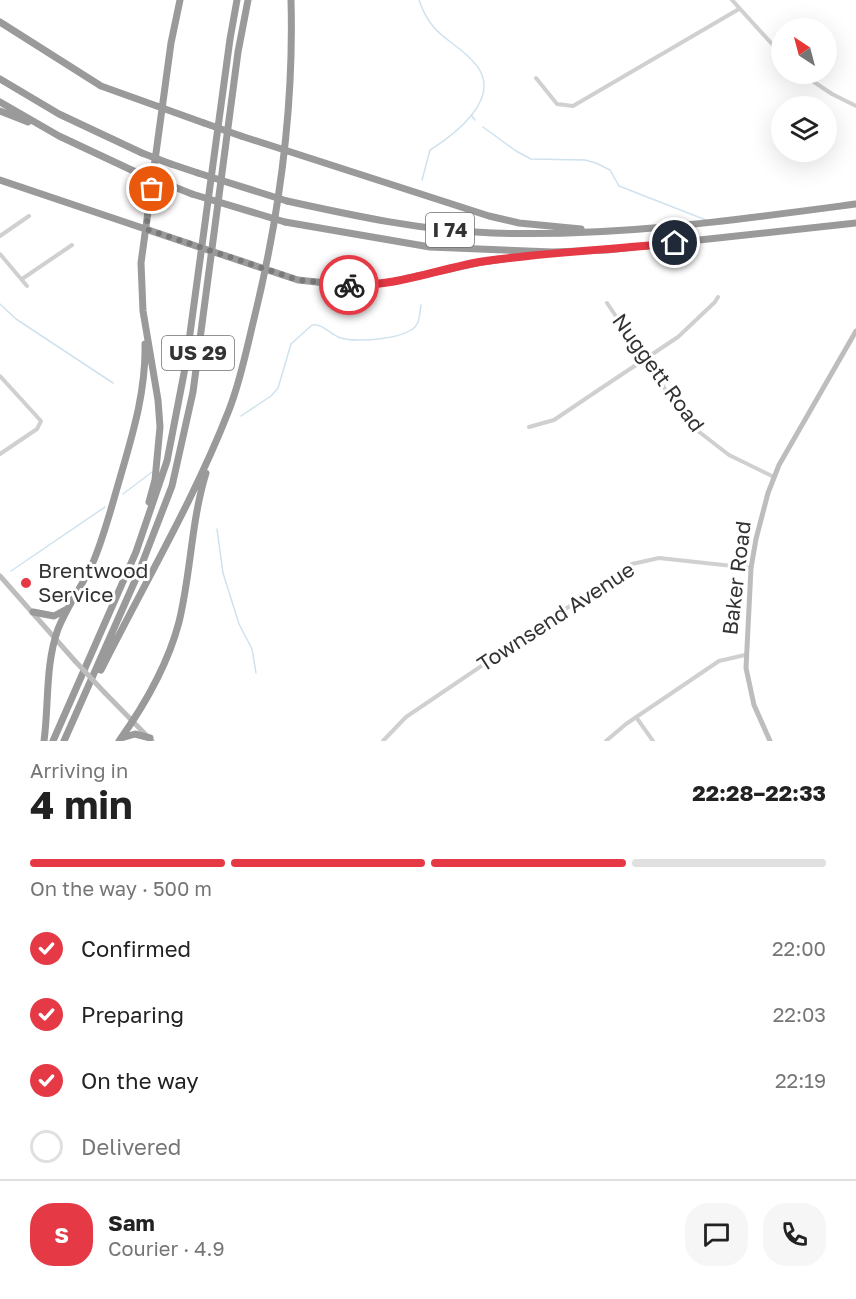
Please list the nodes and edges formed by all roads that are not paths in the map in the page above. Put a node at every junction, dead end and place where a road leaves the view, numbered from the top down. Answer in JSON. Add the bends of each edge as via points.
{"nodes":[{"id":1,"x":180,"y":0,"type":"edge"},
{"id":2,"x":237,"y":0,"type":"edge"},
{"id":3,"x":248,"y":0,"type":"edge"},
{"id":4,"x":291,"y":0,"type":"edge"},
{"id":5,"x":732,"y":0,"type":"edge"},
{"id":6,"x":739,"y":9,"type":"junction"},
{"id":7,"x":0,"y":22,"type":"edge"},
{"id":8,"x":771,"y":43,"type":"edge"},
{"id":9,"x":0,"y":78,"type":"edge"},
{"id":10,"x":536,"y":78,"type":"dead end"},
{"id":11,"x":817,"y":84,"type":"edge"},
{"id":12,"x":0,"y":102,"type":"edge"},
{"id":13,"x":856,"y":106,"type":"edge"},
{"id":14,"x":164,"y":109,"type":"junction"},
{"id":15,"x":0,"y":111,"type":"edge"},
{"id":16,"x":59,"y":136,"type":"junction"},
{"id":17,"x":284,"y":151,"type":"junction"},
{"id":18,"x":0,"y":180,"type":"edge"},
{"id":19,"x":856,"y":204,"type":"edge"},
{"id":20,"x":29,"y":216,"type":"dead end"},
{"id":21,"x":856,"y":223,"type":"edge"},
{"id":22,"x":146,"y":229,"type":"junction"},
{"id":23,"x":616,"y":232,"type":"junction"},
{"id":24,"x":0,"y":236,"type":"edge"},
{"id":25,"x":72,"y":245,"type":"dead end"},
{"id":26,"x":553,"y":252,"type":"junction"},
{"id":27,"x":0,"y":254,"type":"edge"},
{"id":28,"x":266,"y":270,"type":"junction"},
{"id":29,"x":22,"y":279,"type":"junction"},
{"id":30,"x":27,"y":286,"type":"dead end"},
{"id":31,"x":718,"y":297,"type":"dead end"},
{"id":32,"x":607,"y":303,"type":"dead end"},
{"id":33,"x":144,"y":317,"type":"junction"},
{"id":34,"x":856,"y":332,"type":"edge"},
{"id":35,"x":645,"y":359,"type":"junction"},
{"id":36,"x":0,"y":376,"type":"edge"},
{"id":37,"x":529,"y":427,"type":"dead end"},
{"id":38,"x":215,"y":445,"type":"junction"},
{"id":39,"x":0,"y":454,"type":"edge"},
{"id":40,"x":774,"y":477,"type":"junction"},
{"id":41,"x":142,"y":534,"type":"junction"},
{"id":42,"x":751,"y":568,"type":"junction"},
{"id":43,"x":0,"y":576,"type":"edge"},
{"id":44,"x":69,"y":607,"type":"junction"},
{"id":45,"x":33,"y":612,"type":"junction"},
{"id":46,"x":55,"y":639,"type":"junction"},
{"id":47,"x":745,"y":655,"type":"junction"},
{"id":48,"x":88,"y":689,"type":"junction"},
{"id":49,"x":636,"y":717,"type":"junction"},
{"id":50,"x":133,"y":720,"type":"junction"},
{"id":51,"x":120,"y":739,"type":"edge"},
{"id":52,"x":151,"y":740,"type":"edge"},
{"id":53,"x":44,"y":741,"type":"edge"},
{"id":54,"x":53,"y":741,"type":"edge"},
{"id":55,"x":64,"y":741,"type":"edge"},
{"id":56,"x":383,"y":741,"type":"edge"},
{"id":57,"x":606,"y":741,"type":"edge"},
{"id":58,"x":653,"y":741,"type":"edge"},
{"id":59,"x":770,"y":741,"type":"edge"}],
"edges":[{"from":1,"to":14,"type":"highway"},
{"from":2,"to":41,"type":"highway","number":"US 29","via":[[178,414]]},
{"from":3,"to":48,"type":"highway","number":"US 29","via":[[182,447],[160,522]]},
{"from":4,"to":17,"type":"highway","via":[[292,50]]},
{"from":5,"to":6,"type":"street"},
{"from":6,"to":8,"type":"street"},
{"from":6,"to":10,"type":"street","via":[[573,106],[557,104]]},
{"from":7,"to":14,"type":"highway","via":[[101,86]]},
{"from":9,"to":23,"type":"highway","number":"I 74","bridge":true,"via":[[59,114],[142,153],[287,201],[419,227],[492,233]]},
{"from":11,"to":13,"type":"street"},
{"from":12,"to":16,"type":"highway","number":"I 74"},
{"from":14,"to":17,"type":"highway","bridge":true},
{"from":14,"to":22,"type":"highway"},
{"from":15,"to":16,"type":"highway"},
{"from":16,"to":26,"type":"highway","number":"I 74","bridge":true,"via":[[192,194],[285,222],[430,247]]},
{"from":17,"to":23,"type":"highway","via":[[489,216],[519,223]]},
{"from":17,"to":28,"type":"highway"},
{"from":18,"to":22,"type":"highway"},
{"from":19,"to":23,"type":"highway","number":"I 74"},
{"from":20,"to":24,"type":"street"},
{"from":21,"to":26,"type":"highway","number":"I 74","via":[[607,250]]},
{"from":22,"to":28,"type":"highway","bridge":true},
{"from":22,"to":33,"type":"highway","via":[[140,277]]},
{"from":25,"to":29,"type":"street"},
{"from":26,"to":28,"type":"highway","via":[[355,286],[298,280]]},
{"from":27,"to":29,"type":"street"},
{"from":28,"to":38,"type":"highway","via":[[242,371]]},
{"from":29,"to":30,"type":"street"},
{"from":31,"to":35,"type":"street","via":[[678,337]]},
{"from":32,"to":35,"type":"street","name":"Nuggett Road"},
{"from":33,"to":41,"type":"highway","via":[[160,427],[155,480]]},
{"from":33,"to":44,"type":"highway","via":[[144,379],[137,422],[101,542]]},
{"from":34,"to":40,"type":"street","name":"Baker Road"},
{"from":35,"to":37,"type":"street","via":[[554,420]]},
{"from":35,"to":40,"type":"street","name":"Nuggett Road","via":[[698,431],[729,455]]},
{"from":36,"to":39,"type":"street","via":[[39,417],[40,423]]},
{"from":38,"to":48,"type":"highway"},
{"from":38,"to":50,"type":"highway","via":[[195,511],[179,623]]},
{"from":40,"to":42,"type":"street","name":"Baker Road"},
{"from":41,"to":54,"type":"highway","number":"US 29"},
{"from":42,"to":47,"type":"street","name":"Baker Road"},
{"from":42,"to":56,"type":"street","name":"Townsend Avenue","via":[[659,558],[632,564],[406,717]]},
{"from":43,"to":45,"type":"street"},
{"from":44,"to":45,"type":"highway","via":[[54,616]]},
{"from":44,"to":46,"type":"highway"},
{"from":45,"to":46,"type":"street"},
{"from":46,"to":50,"type":"street","bridge":true},
{"from":46,"to":53,"type":"highway","via":[[48,675]]},
{"from":47,"to":49,"type":"street","via":[[719,661]]},
{"from":47,"to":59,"type":"street","name":"Baker Road","via":[[754,705]]},
{"from":48,"to":55,"type":"highway","number":"US 29"},
{"from":49,"to":57,"type":"street"},
{"from":49,"to":58,"type":"street"},
{"from":50,"to":51,"type":"highway"},
{"from":50,"to":52,"type":"street"},
{"from":51,"to":52,"type":"highway","via":[[135,734]]}]}
